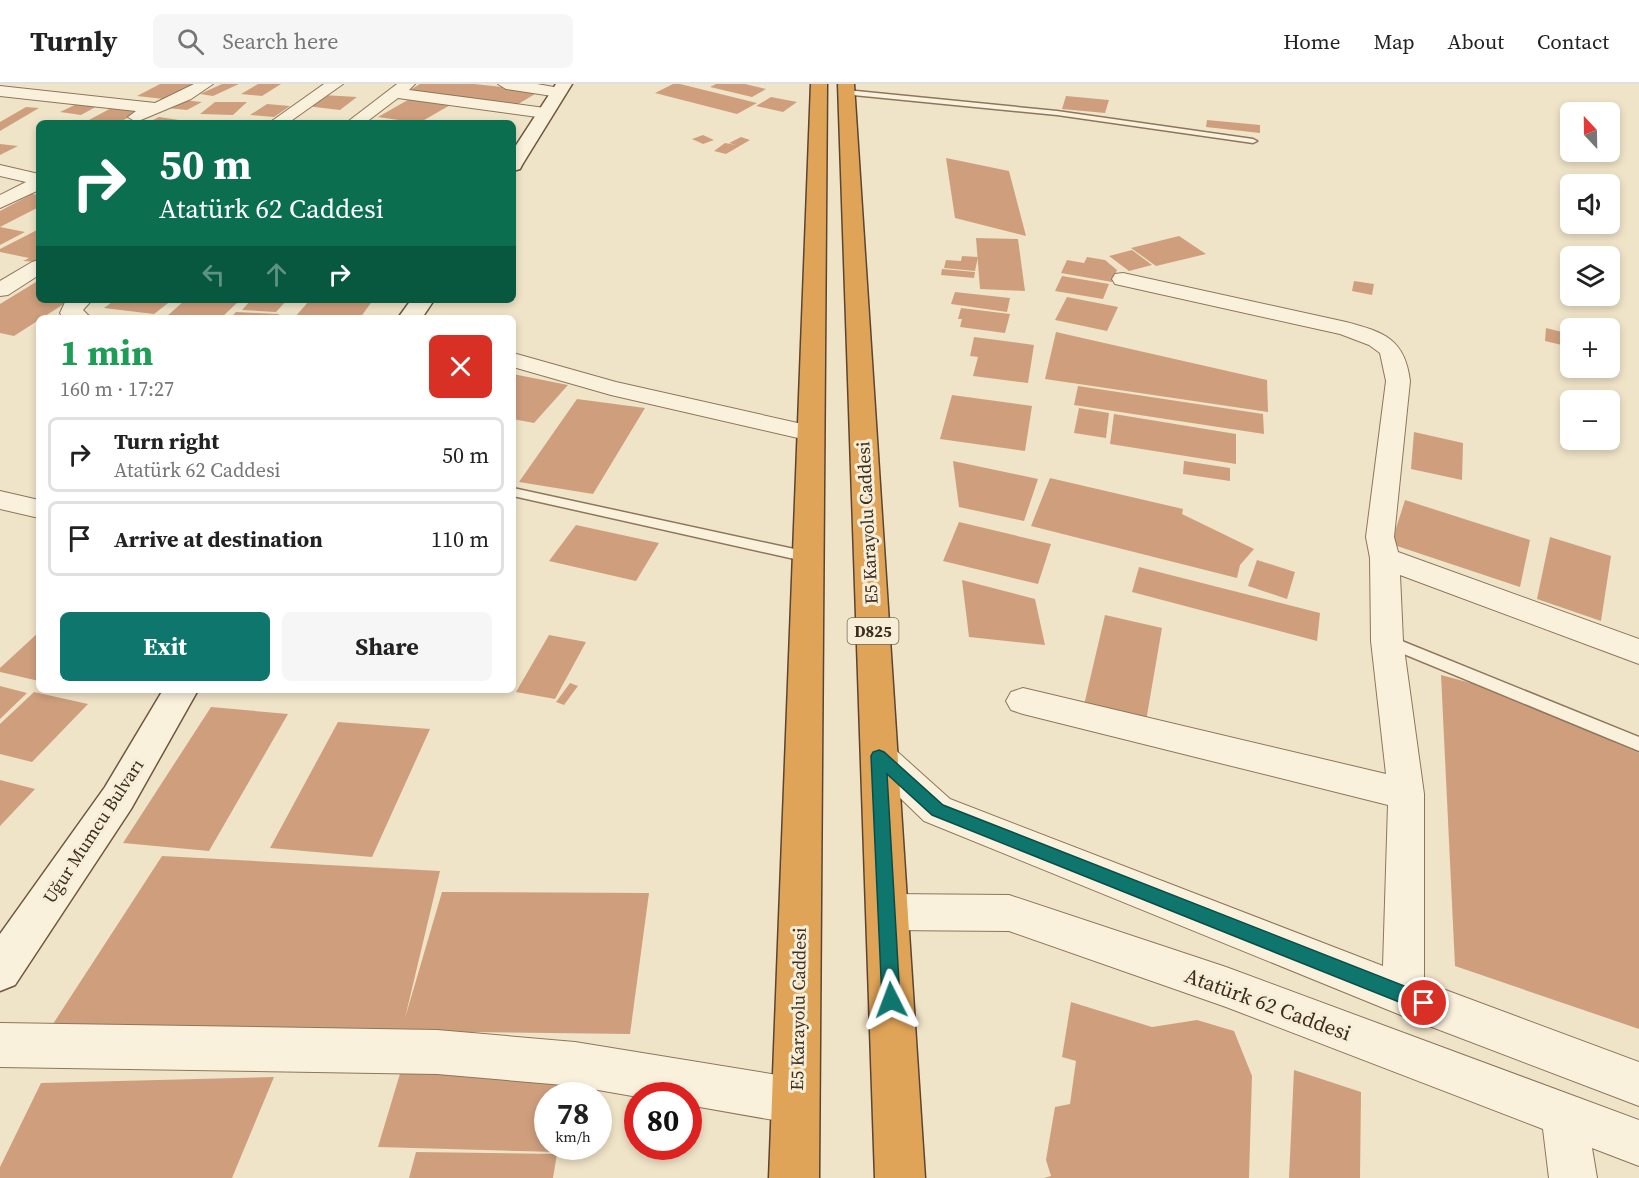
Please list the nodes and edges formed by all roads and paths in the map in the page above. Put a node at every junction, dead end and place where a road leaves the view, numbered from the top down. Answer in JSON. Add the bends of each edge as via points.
{"nodes":[{"id":1,"x":205,"y":84,"type":"edge"},
{"id":2,"x":335,"y":84,"type":"edge"},
{"id":3,"x":506,"y":84,"type":"edge"},
{"id":4,"x":837,"y":87,"type":"edge"},
{"id":5,"x":561,"y":88,"type":"edge"},
{"id":6,"x":401,"y":89,"type":"edge"},
{"id":7,"x":0,"y":91,"type":"edge"},
{"id":8,"x":155,"y":108,"type":"junction"},
{"id":9,"x":545,"y":113,"type":"junction"},
{"id":10,"x":130,"y":120,"type":"edge"},
{"id":11,"x":281,"y":120,"type":"edge"},
{"id":12,"x":358,"y":120,"type":"edge"},
{"id":13,"x":1253,"y":141,"type":"dead end"},
{"id":14,"x":516,"y":160,"type":"edge"},
{"id":15,"x":36,"y":166,"type":"edge"},
{"id":16,"x":0,"y":170,"type":"edge"},
{"id":17,"x":19,"y":175,"type":"junction"},
{"id":18,"x":36,"y":180,"type":"edge"},
{"id":19,"x":36,"y":183,"type":"edge"},
{"id":20,"x":0,"y":202,"type":"edge"},
{"id":21,"x":36,"y":268,"type":"edge"},
{"id":22,"x":1123,"y":279,"type":"dead end"},
{"id":23,"x":0,"y":290,"type":"edge"},
{"id":24,"x":76,"y":303,"type":"edge"},
{"id":25,"x":75,"y":315,"type":"edge"},
{"id":26,"x":516,"y":361,"type":"edge"},
{"id":27,"x":811,"y":433,"type":"junction"},
{"id":28,"x":516,"y":493,"type":"edge"},
{"id":29,"x":0,"y":500,"type":"edge"},
{"id":30,"x":36,"y":508,"type":"edge"},
{"id":31,"x":808,"y":557,"type":"junction"},
{"id":32,"x":1385,"y":558,"type":"junction"},
{"id":33,"x":1387,"y":641,"type":"junction"},
{"id":34,"x":1639,"y":652,"type":"edge"},
{"id":35,"x":179,"y":693,"type":"edge"},
{"id":36,"x":1023,"y":701,"type":"dead end"},
{"id":37,"x":1639,"y":744,"type":"edge"},
{"id":38,"x":879,"y":756,"type":"junction"},
{"id":39,"x":1406,"y":794,"type":"junction"},
{"id":40,"x":886,"y":912,"type":"junction"},
{"id":41,"x":7,"y":948,"type":"edge"},
{"id":42,"x":1403,"y":994,"type":"junction"},
{"id":43,"x":0,"y":1045,"type":"edge"},
{"id":44,"x":1639,"y":1084,"type":"edge"},
{"id":45,"x":796,"y":1101,"type":"junction"},
{"id":46,"x":1564,"y":1114,"type":"junction"},
{"id":47,"x":1639,"y":1143,"type":"edge"},
{"id":48,"x":794,"y":1178,"type":"edge"},
{"id":49,"x":900,"y":1178,"type":"edge"},
{"id":50,"x":1572,"y":1178,"type":"edge"}],
"edges":[{"from":1,"to":8,"type":"street"},
{"from":2,"to":11,"type":"street"},
{"from":3,"to":5,"type":"street"},
{"from":4,"to":13,"type":"lane"},
{"from":4,"to":27,"type":"highway","name":"E5 Karayolu Caddesi"},
{"from":4,"to":38,"type":"highway","name":"E5 Karayolu Caddesi","number":"D825"},
{"from":5,"to":9,"type":"street"},
{"from":6,"to":9,"type":"street"},
{"from":6,"to":12,"type":"street"},
{"from":7,"to":8,"type":"street"},
{"from":8,"to":10,"type":"street"},
{"from":9,"to":14,"type":"street"},
{"from":15,"to":17,"type":"street"},
{"from":16,"to":17,"type":"street"},
{"from":17,"to":18,"type":"street"},
{"from":19,"to":20,"type":"street"},
{"from":21,"to":23,"type":"street"},
{"from":22,"to":32,"type":"street","via":[[1346,329],[1392,349],[1398,381],[1380,537]]},
{"from":24,"to":25,"type":"street","via":[[71,313]]},
{"from":26,"to":27,"type":"street","via":[[611,388]]},
{"from":27,"to":31,"type":"highway","name":"E5 Karayolu Caddesi"},
{"from":28,"to":31,"type":"lane"},
{"from":29,"to":30,"type":"street"},
{"from":31,"to":45,"type":"highway","name":"E5 Karayolu Caddesi"},
{"from":32,"to":33,"type":"street"},
{"from":32,"to":34,"type":"street"},
{"from":33,"to":37,"type":"lane"},
{"from":33,"to":39,"type":"street"},
{"from":35,"to":41,"type":"street","name":"Uğur Mumcu Bulvarı","via":[[118,798]]},
{"from":36,"to":39,"type":"street"},
{"from":38,"to":40,"type":"highway","name":"E5 Karayolu Caddesi","number":"D825"},
{"from":38,"to":42,"type":"street","via":[[937,810]]},
{"from":39,"to":42,"type":"street"},
{"from":40,"to":46,"type":"street","name":"Atatürk 62 Caddesi","via":[[1009,913],[1226,987]]},
{"from":40,"to":49,"type":"highway","name":"E5 Karayolu Caddesi","number":"D825"},
{"from":42,"to":44,"type":"street"},
{"from":43,"to":45,"type":"street","via":[[437,1052],[575,1064]]},
{"from":45,"to":48,"type":"highway","name":"E5 Karayolu Caddesi"},
{"from":46,"to":47,"type":"street","name":"Atatürk 62 Caddesi"},
{"from":46,"to":50,"type":"street"}]}
